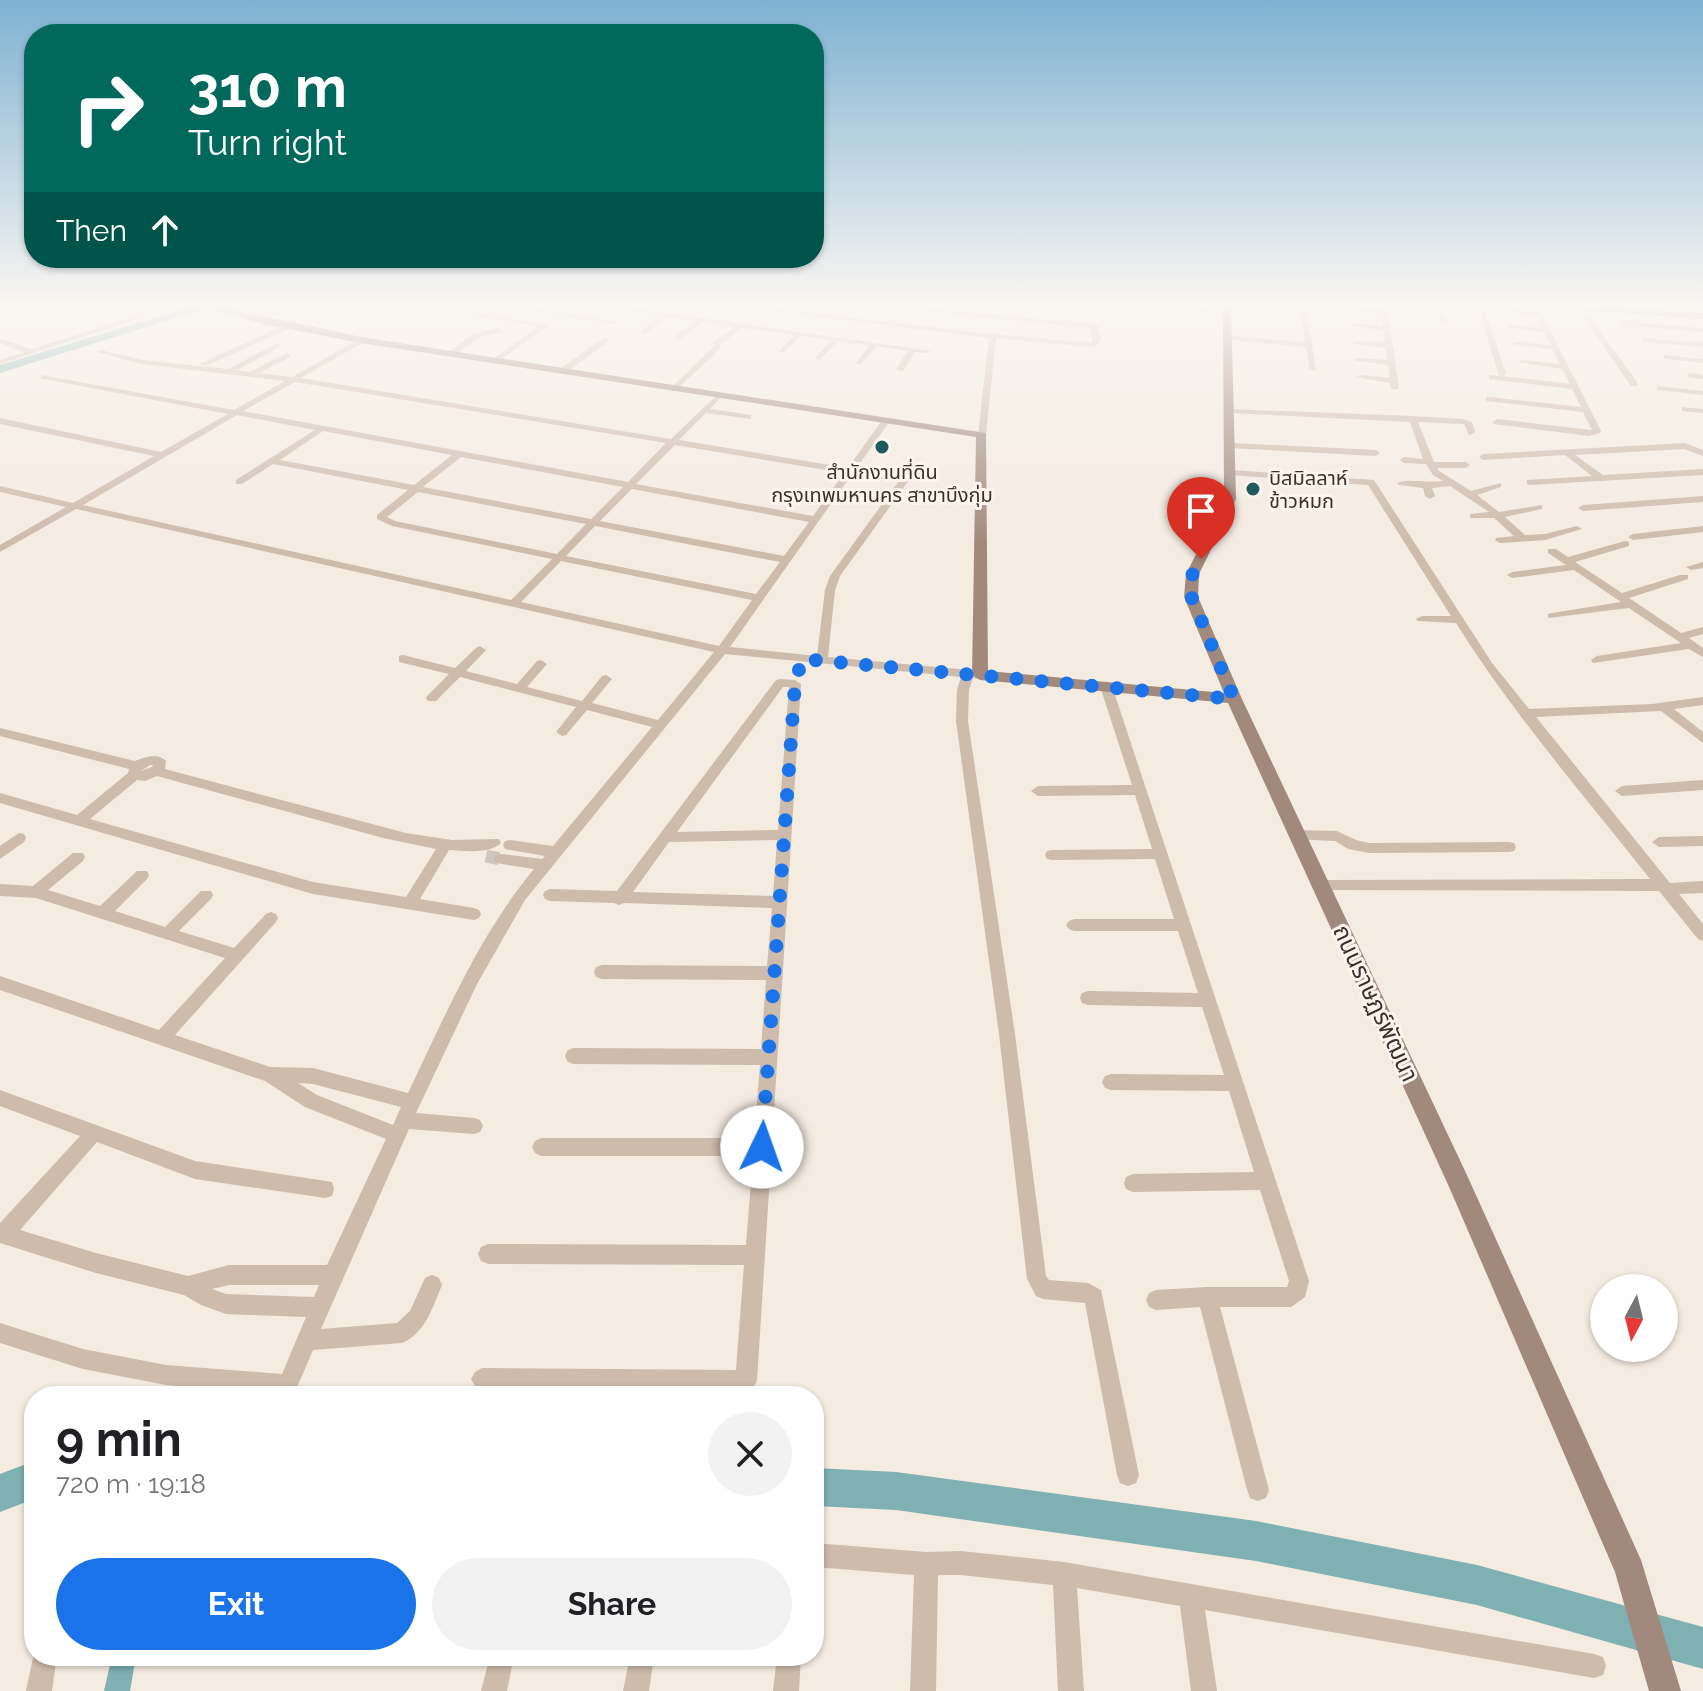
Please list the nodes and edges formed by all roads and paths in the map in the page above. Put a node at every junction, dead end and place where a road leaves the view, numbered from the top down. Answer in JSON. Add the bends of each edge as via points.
{"nodes":[{"id":1,"x":86,"y":385,"type":"edge"},
{"id":2,"x":282,"y":385,"type":"edge"},
{"id":3,"x":328,"y":385,"type":"edge"},
{"id":4,"x":650,"y":385,"type":"edge"},
{"id":5,"x":679,"y":385,"type":"edge"},
{"id":6,"x":988,"y":385,"type":"edge"},
{"id":7,"x":1230,"y":385,"type":"edge"},
{"id":8,"x":1558,"y":385,"type":"edge"},
{"id":9,"x":1575,"y":387,"type":"joint"},
{"id":10,"x":1660,"y":388,"type":"dead end"},
{"id":11,"x":675,"y":389,"type":"junction"},
{"id":12,"x":1703,"y":393,"type":"edge"},
{"id":13,"x":719,"y":395,"type":"junction"},
{"id":14,"x":1489,"y":399,"type":"dead end"},
{"id":15,"x":1685,"y":409,"type":"dead end"},
{"id":16,"x":704,"y":410,"type":"junction"},
{"id":17,"x":1587,"y":410,"type":"junction"},
{"id":18,"x":1231,"y":411,"type":"junction"},
{"id":19,"x":1703,"y":411,"type":"edge"},
{"id":20,"x":233,"y":413,"type":"junction"},
{"id":21,"x":748,"y":417,"type":"dead end"},
{"id":22,"x":1413,"y":419,"type":"junction"},
{"id":23,"x":0,"y":421,"type":"edge"},
{"id":24,"x":886,"y":421,"type":"junction"},
{"id":25,"x":1497,"y":422,"type":"dead end"},
{"id":26,"x":320,"y":430,"type":"junction"},
{"id":27,"x":1471,"y":432,"type":"dead end"},
{"id":28,"x":982,"y":435,"type":"junction"},
{"id":29,"x":674,"y":441,"type":"junction"},
{"id":30,"x":1232,"y":446,"type":"junction"},
{"id":31,"x":1566,"y":452,"type":"junction"},
{"id":32,"x":1376,"y":453,"type":"dead end"},
{"id":33,"x":1703,"y":453,"type":"edge"},
{"id":34,"x":161,"y":455,"type":"junction"},
{"id":35,"x":458,"y":455,"type":"junction"},
{"id":36,"x":1483,"y":457,"type":"dead end"},
{"id":37,"x":1404,"y":460,"type":"dead end"},
{"id":38,"x":272,"y":461,"type":"junction"},
{"id":39,"x":1430,"y":464,"type":"junction"},
{"id":40,"x":1466,"y":465,"type":"dead end"},
{"id":41,"x":850,"y":471,"type":"junction"},
{"id":42,"x":1703,"y":472,"type":"edge"},
{"id":43,"x":1232,"y":473,"type":"junction"},
{"id":44,"x":1600,"y":477,"type":"junction"},
{"id":45,"x":239,"y":482,"type":"dead end"},
{"id":46,"x":1530,"y":482,"type":"dead end"},
{"id":47,"x":1402,"y":483,"type":"dead end"},
{"id":48,"x":1450,"y":483,"type":"junction"},
{"id":49,"x":1498,"y":485,"type":"dead end"},
{"id":50,"x":631,"y":486,"type":"junction"},
{"id":51,"x":415,"y":488,"type":"junction"},
{"id":52,"x":0,"y":489,"type":"edge"},
{"id":53,"x":1470,"y":494,"type":"junction"},
{"id":54,"x":1703,"y":499,"type":"edge"},
{"id":55,"x":74,"y":506,"type":"junction"},
{"id":56,"x":1539,"y":507,"type":"dead end"},
{"id":57,"x":1583,"y":508,"type":"dead end"},
{"id":58,"x":1500,"y":515,"type":"junction"},
{"id":59,"x":1473,"y":516,"type":"dead end"},
{"id":60,"x":816,"y":520,"type":"junction"},
{"id":61,"x":594,"y":523,"type":"junction"},
{"id":62,"x":1577,"y":529,"type":"dead end"},
{"id":63,"x":1703,"y":529,"type":"edge"},
{"id":64,"x":1523,"y":539,"type":"junction"},
{"id":65,"x":1500,"y":540,"type":"dead end"},
{"id":66,"x":0,"y":549,"type":"edge"},
{"id":67,"x":1552,"y":551,"type":"dead end"},
{"id":68,"x":559,"y":559,"type":"junction"},
{"id":69,"x":787,"y":560,"type":"junction"},
{"id":70,"x":1572,"y":564,"type":"junction"},
{"id":71,"x":1693,"y":570,"type":"edge"},
{"id":72,"x":1512,"y":575,"type":"dead end"},
{"id":73,"x":759,"y":598,"type":"junction"},
{"id":74,"x":1626,"y":600,"type":"junction"},
{"id":75,"x":514,"y":603,"type":"junction"},
{"id":76,"x":1552,"y":616,"type":"dead end"},
{"id":77,"x":1422,"y":619,"type":"dead end"},
{"id":78,"x":1459,"y":620,"type":"junction"},
{"id":79,"x":1703,"y":630,"type":"edge"},
{"id":80,"x":1681,"y":637,"type":"junction"},
{"id":81,"x":1692,"y":645,"type":"junction"},
{"id":82,"x":480,"y":650,"type":"dead end"},
{"id":83,"x":722,"y":650,"type":"junction"},
{"id":84,"x":1703,"y":653,"type":"edge"},
{"id":85,"x":789,"y":657,"type":"junction"},
{"id":86,"x":403,"y":659,"type":"dead end"},
{"id":87,"x":802,"y":659,"type":"junction"},
{"id":88,"x":1597,"y":660,"type":"dead end"},
{"id":89,"x":822,"y":661,"type":"junction"},
{"id":90,"x":541,"y":664,"type":"dead end"},
{"id":91,"x":457,"y":674,"type":"junction"},
{"id":92,"x":974,"y":675,"type":"junction"},
{"id":93,"x":606,"y":679,"type":"dead end"},
{"id":94,"x":780,"y":683,"type":"junction"},
{"id":95,"x":795,"y":684,"type":"junction"},
{"id":96,"x":1106,"y":686,"type":"junction"},
{"id":97,"x":519,"y":689,"type":"junction"},
{"id":98,"x":432,"y":698,"type":"dead end"},
{"id":99,"x":1234,"y":699,"type":"junction"},
{"id":100,"x":1703,"y":701,"type":"edge"},
{"id":101,"x":584,"y":706,"type":"junction"},
{"id":102,"x":1664,"y":707,"type":"junction"},
{"id":103,"x":1524,"y":713,"type":"junction"},
{"id":104,"x":662,"y":725,"type":"junction"},
{"id":105,"x":0,"y":732,"type":"edge"},
{"id":106,"x":562,"y":732,"type":"dead end"},
{"id":107,"x":1703,"y":739,"type":"edge"},
{"id":108,"x":135,"y":770,"type":"junction"},
{"id":109,"x":1701,"y":788,"type":"edge"},
{"id":110,"x":1140,"y":790,"type":"junction"},
{"id":111,"x":1038,"y":791,"type":"dead end"},
{"id":112,"x":1622,"y":791,"type":"dead end"},
{"id":113,"x":0,"y":798,"type":"edge"},
{"id":114,"x":79,"y":821,"type":"junction"},
{"id":115,"x":784,"y":835,"type":"junction"},
{"id":116,"x":1297,"y":835,"type":"junction"},
{"id":117,"x":665,"y":837,"type":"junction"},
{"id":118,"x":19,"y":838,"type":"dead end"},
{"id":119,"x":1703,"y":841,"type":"edge"},
{"id":120,"x":1659,"y":842,"type":"dead end"},
{"id":121,"x":446,"y":844,"type":"junction"},
{"id":122,"x":510,"y":845,"type":"tunnel mouth"},
{"id":123,"x":1509,"y":847,"type":"dead end"},
{"id":124,"x":0,"y":854,"type":"edge"},
{"id":125,"x":1160,"y":854,"type":"junction"},
{"id":126,"x":1052,"y":855,"type":"dead end"},
{"id":127,"x":78,"y":857,"type":"dead end"},
{"id":128,"x":550,"y":859,"type":"junction"},
{"id":129,"x":142,"y":875,"type":"dead end"},
{"id":130,"x":1323,"y":886,"type":"junction"},
{"id":131,"x":1666,"y":887,"type":"junction"},
{"id":132,"x":1703,"y":887,"type":"edge"},
{"id":133,"x":2,"y":892,"type":"edge"},
{"id":134,"x":36,"y":892,"type":"junction"},
{"id":135,"x":206,"y":895,"type":"dead end"},
{"id":136,"x":550,"y":895,"type":"dead end"},
{"id":137,"x":619,"y":899,"type":"junction"},
{"id":138,"x":779,"y":902,"type":"junction"},
{"id":139,"x":409,"y":905,"type":"junction"},
{"id":140,"x":103,"y":913,"type":"junction"},
{"id":141,"x":474,"y":914,"type":"dead end"},
{"id":142,"x":271,"y":918,"type":"dead end"},
{"id":143,"x":1074,"y":925,"type":"dead end"},
{"id":144,"x":1184,"y":925,"type":"junction"},
{"id":145,"x":168,"y":933,"type":"junction"},
{"id":146,"x":1703,"y":935,"type":"edge"},
{"id":147,"x":238,"y":956,"type":"junction"},
{"id":148,"x":602,"y":972,"type":"dead end"},
{"id":149,"x":774,"y":973,"type":"junction"},
{"id":150,"x":0,"y":983,"type":"edge"},
{"id":151,"x":1088,"y":998,"type":"dead end"},
{"id":152,"x":1207,"y":1000,"type":"junction"},
{"id":153,"x":162,"y":1038,"type":"junction"},
{"id":154,"x":573,"y":1056,"type":"dead end"},
{"id":155,"x":768,"y":1057,"type":"junction"},
{"id":156,"x":270,"y":1075,"type":"junction"},
{"id":157,"x":1111,"y":1082,"type":"dead end"},
{"id":158,"x":1233,"y":1083,"type":"junction"},
{"id":159,"x":0,"y":1098,"type":"edge"},
{"id":160,"x":413,"y":1102,"type":"junction"},
{"id":161,"x":474,"y":1126,"type":"dead end"},
{"id":162,"x":400,"y":1128,"type":"junction"},
{"id":163,"x":93,"y":1134,"type":"junction"},
{"id":164,"x":541,"y":1147,"type":"dead end"},
{"id":165,"x":762,"y":1147,"type":"junction"},
{"id":166,"x":1264,"y":1181,"type":"junction"},
{"id":167,"x":1133,"y":1183,"type":"dead end"},
{"id":168,"x":325,"y":1189,"type":"dead end"},
{"id":169,"x":2,"y":1234,"type":"edge"},
{"id":170,"x":488,"y":1254,"type":"dead end"},
{"id":171,"x":755,"y":1255,"type":"junction"},
{"id":172,"x":333,"y":1275,"type":"junction"},
{"id":173,"x":432,"y":1285,"type":"dead end"},
{"id":174,"x":188,"y":1286,"type":"junction"},
{"id":175,"x":1207,"y":1297,"type":"junction"},
{"id":176,"x":1156,"y":1300,"type":"dead end"},
{"id":177,"x":320,"y":1307,"type":"junction"},
{"id":178,"x":0,"y":1333,"type":"edge"},
{"id":179,"x":306,"y":1340,"type":"junction"},
{"id":180,"x":482,"y":1379,"type":"dead end"},
{"id":181,"x":687,"y":1386,"type":"edge"},
{"id":182,"x":746,"y":1386,"type":"edge"},
{"id":183,"x":1128,"y":1475,"type":"dead end"},
{"id":184,"x":1258,"y":1490,"type":"dead end"},
{"id":185,"x":824,"y":1556,"type":"edge"},
{"id":186,"x":926,"y":1564,"type":"junction"},
{"id":187,"x":1064,"y":1574,"type":"junction"},
{"id":188,"x":1191,"y":1595,"type":"junction"},
{"id":189,"x":43,"y":1666,"type":"edge"},
{"id":190,"x":500,"y":1666,"type":"edge"},
{"id":191,"x":640,"y":1666,"type":"edge"},
{"id":192,"x":788,"y":1666,"type":"edge"},
{"id":193,"x":1594,"y":1666,"type":"dead end"},
{"id":194,"x":39,"y":1691,"type":"edge"},
{"id":195,"x":494,"y":1691,"type":"edge"},
{"id":196,"x":636,"y":1691,"type":"edge"},
{"id":197,"x":786,"y":1691,"type":"edge"},
{"id":198,"x":923,"y":1691,"type":"edge"},
{"id":199,"x":1071,"y":1691,"type":"edge"},
{"id":200,"x":1204,"y":1691,"type":"edge"},
{"id":201,"x":1665,"y":1691,"type":"edge"}],
"edges":[{"from":1,"to":20,"type":"street"},
{"from":2,"to":20,"type":"street"},
{"from":3,"to":29,"type":"street"},
{"from":4,"to":11,"type":"street"},
{"from":5,"to":11,"type":"street"},
{"from":6,"to":28,"type":"street"},
{"from":7,"to":18,"type":"street","name":"ถนนราษฏร์พัฒนา"},
{"from":8,"to":9,"type":"street"},
{"from":9,"to":17,"type":"street"},
{"from":10,"to":12,"type":"street"},
{"from":11,"to":13,"type":"street"},
{"from":13,"to":16,"type":"street"},
{"from":13,"to":24,"type":"street"},
{"from":14,"to":17,"type":"street"},
{"from":15,"to":19,"type":"street"},
{"from":16,"to":21,"type":"street"},
{"from":16,"to":29,"type":"street"},
{"from":17,"to":25,"type":"street","via":[[1597,432]]},
{"from":18,"to":22,"type":"street"},
{"from":18,"to":30,"type":"street","name":"ถนนราษฏร์พัฒนา"},
{"from":20,"to":26,"type":"street"},
{"from":20,"to":34,"type":"street"},
{"from":22,"to":27,"type":"street","via":[[1466,423]]},
{"from":22,"to":39,"type":"street"},
{"from":23,"to":34,"type":"street"},
{"from":24,"to":28,"type":"street"},
{"from":24,"to":41,"type":"street"},
{"from":26,"to":35,"type":"street"},
{"from":26,"to":38,"type":"street"},
{"from":28,"to":92,"type":"street"},
{"from":29,"to":41,"type":"street"},
{"from":29,"to":50,"type":"street"},
{"from":30,"to":32,"type":"street"},
{"from":30,"to":43,"type":"street","name":"ถนนราษฏร์พัฒนา"},
{"from":31,"to":33,"type":"street","via":[[1685,446]]},
{"from":31,"to":36,"type":"street"},
{"from":31,"to":44,"type":"street"},
{"from":34,"to":55,"type":"street"},
{"from":35,"to":50,"type":"street"},
{"from":35,"to":51,"type":"street"},
{"from":37,"to":39,"type":"street"},
{"from":38,"to":45,"type":"street"},
{"from":38,"to":51,"type":"street"},
{"from":39,"to":40,"type":"street"},
{"from":39,"to":48,"type":"street"},
{"from":41,"to":60,"type":"street"},
{"from":41,"to":89,"type":"street","via":[[904,480],[835,576]]},
{"from":42,"to":44,"type":"street"},
{"from":43,"to":78,"type":"street","via":[[1371,482]]},
{"from":43,"to":99,"type":"street","name":"ถนนราษฏร์พัฒนา","via":[[1227,512],[1188,586]]},
{"from":44,"to":46,"type":"street"},
{"from":47,"to":48,"type":"street","via":[[1428,491]]},
{"from":48,"to":53,"type":"street"},
{"from":49,"to":53,"type":"street"},
{"from":50,"to":60,"type":"street"},
{"from":50,"to":61,"type":"street"},
{"from":51,"to":61,"type":"street"},
{"from":51,"to":68,"type":"street","via":[[380,517]]},
{"from":52,"to":55,"type":"street"},
{"from":53,"to":58,"type":"street"},
{"from":54,"to":57,"type":"street"},
{"from":55,"to":66,"type":"street"},
{"from":55,"to":75,"type":"street"},
{"from":56,"to":58,"type":"street"},
{"from":58,"to":59,"type":"street"},
{"from":58,"to":64,"type":"street"},
{"from":60,"to":69,"type":"street"},
{"from":61,"to":68,"type":"street"},
{"from":61,"to":69,"type":"street"},
{"from":62,"to":64,"type":"street"},
{"from":63,"to":70,"type":"street","via":[[1629,540]]},
{"from":64,"to":65,"type":"street"},
{"from":67,"to":70,"type":"street"},
{"from":68,"to":73,"type":"street"},
{"from":68,"to":75,"type":"street"},
{"from":69,"to":73,"type":"street"},
{"from":70,"to":72,"type":"street"},
{"from":70,"to":74,"type":"street"},
{"from":71,"to":74,"type":"street"},
{"from":73,"to":83,"type":"street"},
{"from":74,"to":76,"type":"street"},
{"from":74,"to":80,"type":"street"},
{"from":75,"to":83,"type":"street"},
{"from":77,"to":78,"type":"street"},
{"from":78,"to":103,"type":"street"},
{"from":79,"to":80,"type":"street"},
{"from":80,"to":81,"type":"street"},
{"from":81,"to":84,"type":"street"},
{"from":81,"to":88,"type":"street"},
{"from":82,"to":91,"type":"street"},
{"from":83,"to":85,"type":"street"},
{"from":83,"to":104,"type":"street"},
{"from":85,"to":87,"type":"street"},
{"from":85,"to":94,"type":"street"},
{"from":86,"to":91,"type":"street"},
{"from":87,"to":89,"type":"street"},
{"from":87,"to":95,"type":"street"},
{"from":89,"to":92,"type":"street"},
{"from":90,"to":97,"type":"street"},
{"from":91,"to":97,"type":"street"},
{"from":91,"to":98,"type":"street"},
{"from":92,"to":96,"type":"street"},
{"from":92,"to":183,"type":"street","via":[[963,690],[962,721],[1037,1279],[1043,1289],[1094,1297]]},
{"from":93,"to":101,"type":"street"},
{"from":94,"to":95,"type":"street"},
{"from":94,"to":117,"type":"street"},
{"from":95,"to":115,"type":"street"},
{"from":96,"to":99,"type":"street"},
{"from":96,"to":110,"type":"street"},
{"from":97,"to":101,"type":"street"},
{"from":99,"to":116,"type":"street","name":"ถนนราษฏร์พัฒนา"},
{"from":100,"to":102,"type":"street"},
{"from":101,"to":104,"type":"street"},
{"from":101,"to":106,"type":"street"},
{"from":102,"to":103,"type":"street"},
{"from":102,"to":107,"type":"street"},
{"from":103,"to":131,"type":"street"},
{"from":104,"to":128,"type":"street"},
{"from":105,"to":108,"type":"street"},
{"from":108,"to":114,"type":"street"},
{"from":108,"to":121,"type":"street"},
{"from":109,"to":112,"type":"street"},
{"from":110,"to":111,"type":"street"},
{"from":110,"to":125,"type":"street"},
{"from":113,"to":114,"type":"street"},
{"from":114,"to":139,"type":"street","via":[[313,888]]},
{"from":115,"to":117,"type":"street"},
{"from":115,"to":138,"type":"street"},
{"from":116,"to":123,"type":"street","via":[[1337,836],[1369,848]]},
{"from":116,"to":130,"type":"street","name":"ถนนราษฏร์พัฒนา"},
{"from":117,"to":137,"type":"street"},
{"from":118,"to":124,"type":"street"},
{"from":119,"to":120,"type":"street"},
{"from":121,"to":128,"type":"street"},
{"from":121,"to":139,"type":"street"},
{"from":122,"to":128,"type":"street"},
{"from":125,"to":126,"type":"street"},
{"from":125,"to":144,"type":"street"},
{"from":127,"to":134,"type":"street"},
{"from":128,"to":160,"type":"street","via":[[520,896],[471,980]]},
{"from":129,"to":140,"type":"street"},
{"from":130,"to":131,"type":"street"},
{"from":130,"to":201,"type":"street","name":"ถนนราษฏร์พัฒนา","via":[[1630,1571]]},
{"from":131,"to":132,"type":"street"},
{"from":131,"to":146,"type":"street"},
{"from":133,"to":134,"type":"street"},
{"from":134,"to":140,"type":"street"},
{"from":135,"to":145,"type":"street"},
{"from":136,"to":137,"type":"street"},
{"from":137,"to":138,"type":"street"},
{"from":138,"to":149,"type":"street"},
{"from":139,"to":141,"type":"street"},
{"from":140,"to":145,"type":"street"},
{"from":142,"to":147,"type":"street"},
{"from":143,"to":144,"type":"street"},
{"from":144,"to":152,"type":"street"},
{"from":145,"to":147,"type":"street"},
{"from":147,"to":153,"type":"street"},
{"from":148,"to":149,"type":"street"},
{"from":149,"to":155,"type":"street"},
{"from":150,"to":153,"type":"street"},
{"from":151,"to":152,"type":"street"},
{"from":152,"to":158,"type":"street"},
{"from":153,"to":156,"type":"street"},
{"from":154,"to":155,"type":"street"},
{"from":155,"to":165,"type":"street"},
{"from":156,"to":160,"type":"street","via":[[313,1076]]},
{"from":156,"to":162,"type":"street","via":[[311,1101]]},
{"from":157,"to":158,"type":"street"},
{"from":158,"to":166,"type":"street"},
{"from":159,"to":163,"type":"street"},
{"from":160,"to":162,"type":"street"},
{"from":161,"to":162,"type":"street"},
{"from":162,"to":172,"type":"street"},
{"from":163,"to":168,"type":"street","via":[[195,1170]]},
{"from":163,"to":169,"type":"street"},
{"from":164,"to":165,"type":"street"},
{"from":165,"to":171,"type":"street"},
{"from":166,"to":167,"type":"street"},
{"from":166,"to":175,"type":"street","via":[[1298,1290],[1291,1297]]},
{"from":169,"to":174,"type":"street"},
{"from":170,"to":171,"type":"street"},
{"from":171,"to":182,"type":"street"},
{"from":172,"to":174,"type":"street","via":[[229,1275]]},
{"from":172,"to":177,"type":"street"},
{"from":173,"to":179,"type":"street","via":[[417,1318],[402,1333]]},
{"from":174,"to":177,"type":"street","via":[[226,1304]]},
{"from":175,"to":176,"type":"street"},
{"from":175,"to":184,"type":"street"},
{"from":177,"to":179,"type":"street"},
{"from":178,"to":179,"type":"street","via":[[83,1359],[166,1375],[288,1385]]},
{"from":180,"to":181,"type":"street"},
{"from":185,"to":186,"type":"street"},
{"from":186,"to":187,"type":"street"},
{"from":186,"to":198,"type":"street"},
{"from":187,"to":188,"type":"street"},
{"from":187,"to":199,"type":"street"},
{"from":188,"to":193,"type":"street"},
{"from":188,"to":200,"type":"street"},
{"from":189,"to":194,"type":"street"},
{"from":190,"to":195,"type":"street"},
{"from":191,"to":196,"type":"street"},
{"from":192,"to":197,"type":"street"}]}
